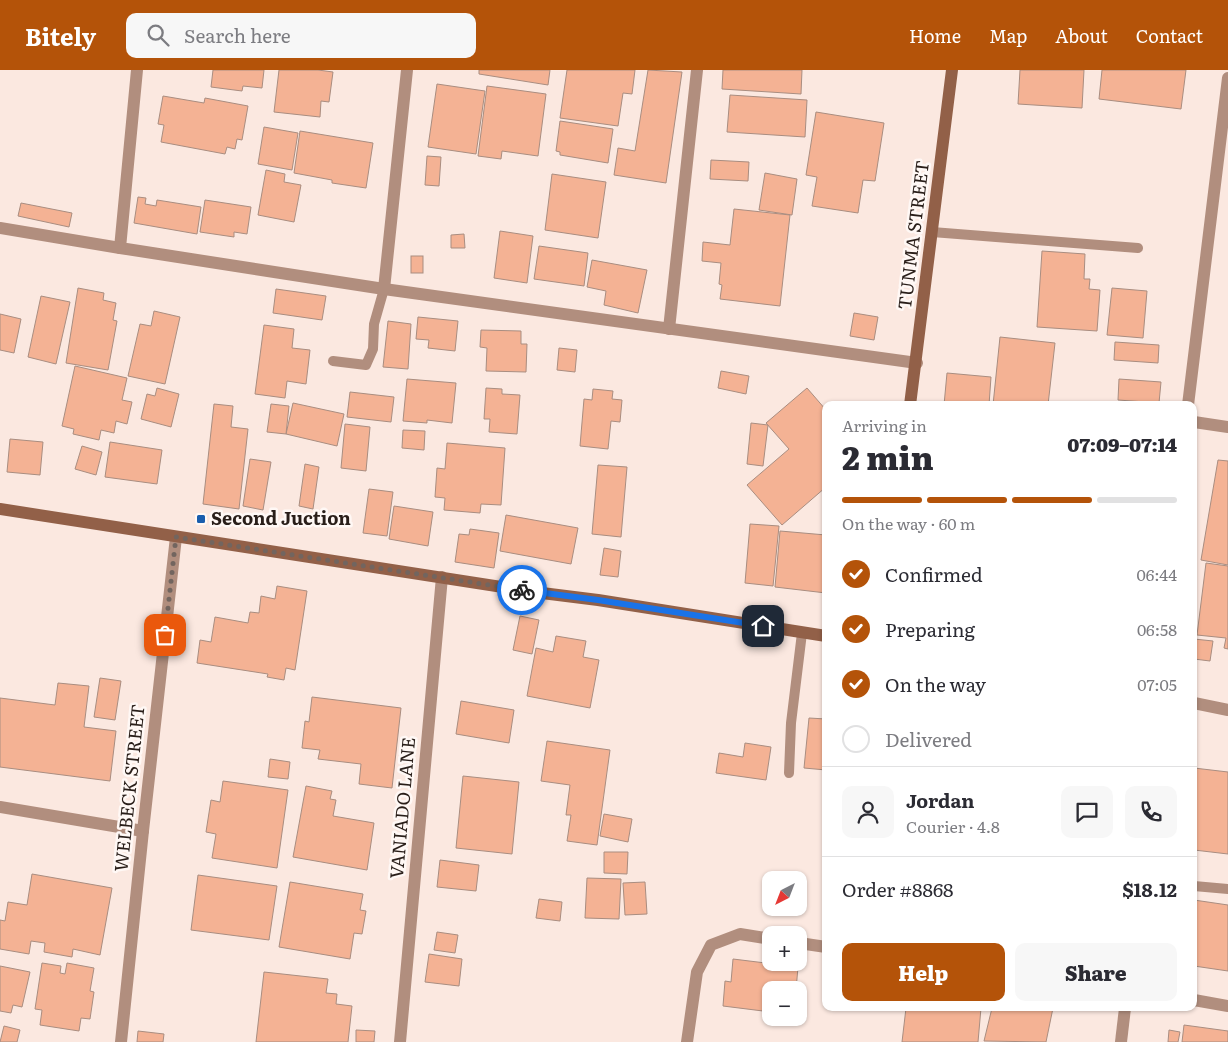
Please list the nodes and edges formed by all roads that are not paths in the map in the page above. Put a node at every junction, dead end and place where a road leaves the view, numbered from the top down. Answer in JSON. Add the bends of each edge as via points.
{"nodes":[{"id":1,"x":137,"y":70,"type":"edge"},
{"id":2,"x":406,"y":70,"type":"edge"},
{"id":3,"x":697,"y":70,"type":"edge"},
{"id":4,"x":952,"y":70,"type":"edge"},
{"id":5,"x":1228,"y":78,"type":"edge"},
{"id":6,"x":0,"y":228,"type":"edge"},
{"id":7,"x":932,"y":232,"type":"junction"},
{"id":8,"x":120,"y":248,"type":"junction"},
{"id":9,"x":1138,"y":248,"type":"dead end"},
{"id":10,"x":384,"y":289,"type":"junction"},
{"id":11,"x":669,"y":329,"type":"junction"},
{"id":12,"x":333,"y":361,"type":"dead end"},
{"id":13,"x":917,"y":363,"type":"junction"},
{"id":14,"x":911,"y":401,"type":"edge"},
{"id":15,"x":1188,"y":401,"type":"edge"},
{"id":16,"x":1197,"y":422,"type":"edge"},
{"id":17,"x":1228,"y":427,"type":"edge"},
{"id":18,"x":0,"y":509,"type":"edge"},
{"id":19,"x":176,"y":537,"type":"junction"},
{"id":20,"x":442,"y":577,"type":"junction"},
{"id":21,"x":802,"y":632,"type":"junction"},
{"id":22,"x":822,"y":635,"type":"edge"},
{"id":23,"x":1197,"y":704,"type":"edge"},
{"id":24,"x":1228,"y":710,"type":"edge"},
{"id":25,"x":789,"y":773,"type":"dead end"},
{"id":26,"x":0,"y":807,"type":"edge"},
{"id":27,"x":143,"y":831,"type":"junction"},
{"id":28,"x":1197,"y":886,"type":"edge"},
{"id":29,"x":1228,"y":889,"type":"edge"},
{"id":30,"x":762,"y":938,"type":"edge"},
{"id":31,"x":807,"y":944,"type":"edge"},
{"id":32,"x":822,"y":946,"type":"edge"},
{"id":33,"x":1197,"y":1001,"type":"edge"},
{"id":34,"x":1228,"y":1006,"type":"edge"},
{"id":35,"x":1125,"y":1011,"type":"edge"},
{"id":36,"x":121,"y":1042,"type":"edge"},
{"id":37,"x":400,"y":1042,"type":"edge"},
{"id":38,"x":687,"y":1042,"type":"edge"},
{"id":39,"x":1121,"y":1042,"type":"edge"}],
"edges":[{"from":1,"to":8,"type":"street"},
{"from":2,"to":10,"type":"street"},
{"from":3,"to":11,"type":"street"},
{"from":4,"to":7,"type":"street","name":"TUNMA STREET"},
{"from":5,"to":15,"type":"street"},
{"from":6,"to":8,"type":"street"},
{"from":7,"to":9,"type":"lane"},
{"from":7,"to":13,"type":"street","name":"TUNMA STREET"},
{"from":8,"to":10,"type":"street"},
{"from":10,"to":11,"type":"street"},
{"from":10,"to":12,"type":"lane","via":[[374,324],[373,349],[366,365]]},
{"from":11,"to":13,"type":"street"},
{"from":13,"to":14,"type":"street","name":"TUNMA STREET"},
{"from":16,"to":17,"type":"street"},
{"from":18,"to":19,"type":"street"},
{"from":19,"to":20,"type":"street"},
{"from":19,"to":27,"type":"street","name":"WELBECK STREET"},
{"from":20,"to":21,"type":"street"},
{"from":20,"to":37,"type":"street","name":"VANIADO LANE"},
{"from":21,"to":22,"type":"street"},
{"from":21,"to":25,"type":"lane","via":[[791,723]]},
{"from":23,"to":24,"type":"street"},
{"from":26,"to":27,"type":"street"},
{"from":27,"to":36,"type":"street","name":"WELBECK STREET"},
{"from":28,"to":29,"type":"lane"},
{"from":30,"to":38,"type":"street","via":[[740,934],[711,944],[697,972]]},
{"from":31,"to":32,"type":"street"},
{"from":33,"to":34,"type":"street"},
{"from":35,"to":39,"type":"street"}]}
